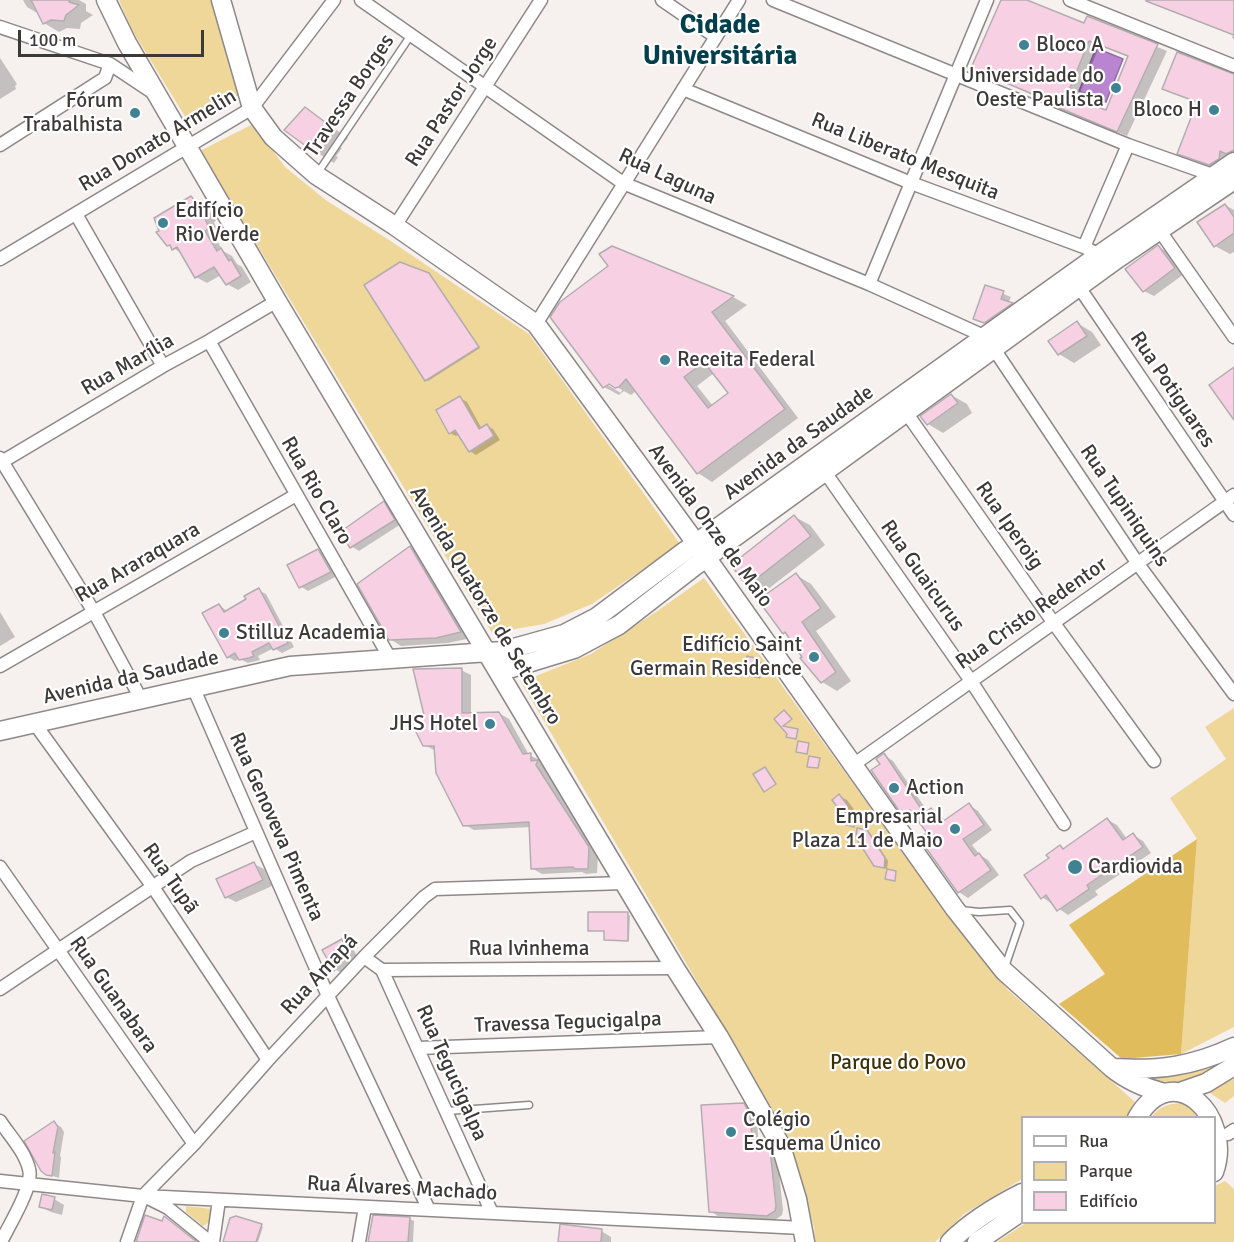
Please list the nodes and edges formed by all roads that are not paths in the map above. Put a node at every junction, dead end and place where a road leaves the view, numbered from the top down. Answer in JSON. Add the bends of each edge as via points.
{"nodes":[{"id":1,"x":106,"y":0,"type":"edge"},
{"id":2,"x":221,"y":0,"type":"edge"},
{"id":3,"x":334,"y":0,"type":"edge"},
{"id":4,"x":361,"y":0,"type":"edge"},
{"id":5,"x":541,"y":0,"type":"edge"},
{"id":6,"x":662,"y":0,"type":"edge"},
{"id":7,"x":740,"y":0,"type":"edge"},
{"id":8,"x":773,"y":0,"type":"edge"},
{"id":9,"x":987,"y":0,"type":"edge"},
{"id":10,"x":1070,"y":0,"type":"edge"},
{"id":11,"x":0,"y":27,"type":"edge"},
{"id":12,"x":411,"y":35,"type":"junction"},
{"id":13,"x":716,"y":37,"type":"junction"},
{"id":14,"x":127,"y":42,"type":"junction"},
{"id":15,"x":110,"y":64,"type":"junction"},
{"id":16,"x":1234,"y":66,"type":"edge"},
{"id":17,"x":956,"y":74,"type":"junction"},
{"id":18,"x":486,"y":86,"type":"junction"},
{"id":19,"x":683,"y":89,"type":"junction"},
{"id":20,"x":157,"y":95,"type":"junction"},
{"id":21,"x":252,"y":108,"type":"junction"},
{"id":22,"x":0,"y":145,"type":"edge"},
{"id":23,"x":1128,"y":145,"type":"junction"},
{"id":24,"x":188,"y":147,"type":"junction"},
{"id":25,"x":1234,"y":162,"type":"edge"},
{"id":26,"x":316,"y":175,"type":"junction"},
{"id":27,"x":1226,"y":179,"type":"edge"},
{"id":28,"x":623,"y":183,"type":"junction"},
{"id":29,"x":911,"y":183,"type":"junction"},
{"id":30,"x":76,"y":213,"type":"junction"},
{"id":31,"x":395,"y":226,"type":"junction"},
{"id":32,"x":1160,"y":231,"type":"junction"},
{"id":33,"x":1098,"y":255,"type":"junction"},
{"id":34,"x":0,"y":260,"type":"edge"},
{"id":35,"x":869,"y":285,"type":"junction"},
{"id":36,"x":1079,"y":287,"type":"junction"},
{"id":37,"x":277,"y":301,"type":"junction"},
{"id":38,"x":536,"y":324,"type":"junction"},
{"id":39,"x":1234,"y":337,"type":"edge"},
{"id":40,"x":209,"y":341,"type":"junction"},
{"id":41,"x":990,"y":343,"type":"junction"},
{"id":42,"x":162,"y":366,"type":"junction"},
{"id":43,"x":902,"y":406,"type":"junction"},
{"id":44,"x":1,"y":461,"type":"edge"},
{"id":45,"x":825,"y":472,"type":"junction"},
{"id":46,"x":296,"y":495,"type":"junction"},
{"id":47,"x":1229,"y":499,"type":"edge"},
{"id":48,"x":1234,"y":515,"type":"edge"},
{"id":49,"x":701,"y":550,"type":"junction"},
{"id":50,"x":1138,"y":564,"type":"junction"},
{"id":51,"x":94,"y":612,"type":"junction"},
{"id":52,"x":1053,"y":622,"type":"junction"},
{"id":53,"x":491,"y":659,"type":"junction"},
{"id":54,"x":390,"y":660,"type":"junction"},
{"id":55,"x":0,"y":666,"type":"edge"},
{"id":56,"x":971,"y":681,"type":"junction"},
{"id":57,"x":193,"y":687,"type":"junction"},
{"id":58,"x":1234,"y":694,"type":"edge"},
{"id":59,"x":141,"y":699,"type":"junction"},
{"id":60,"x":35,"y":724,"type":"junction"},
{"id":61,"x":0,"y":731,"type":"edge"},
{"id":62,"x":1154,"y":761,"type":"dead end"},
{"id":63,"x":853,"y":765,"type":"junction"},
{"id":64,"x":1064,"y":824,"type":"dead end"},
{"id":65,"x":256,"y":832,"type":"junction"},
{"id":66,"x":0,"y":867,"type":"edge"},
{"id":67,"x":624,"y":883,"type":"junction"},
{"id":68,"x":153,"y":887,"type":"junction"},
{"id":69,"x":955,"y":909,"type":"junction"},
{"id":70,"x":58,"y":950,"type":"junction"},
{"id":71,"x":364,"y":957,"type":"junction"},
{"id":72,"x":675,"y":968,"type":"junction"},
{"id":73,"x":382,"y":970,"type":"junction"},
{"id":74,"x":1004,"y":971,"type":"junction"},
{"id":75,"x":0,"y":989,"type":"edge"},
{"id":76,"x":328,"y":996,"type":"junction"},
{"id":77,"x":719,"y":1037,"type":"junction"},
{"id":78,"x":1234,"y":1047,"type":"edge"},
{"id":79,"x":418,"y":1048,"type":"junction"},
{"id":80,"x":268,"y":1060,"type":"junction"},
{"id":81,"x":1234,"y":1066,"type":"edge"},
{"id":82,"x":1112,"y":1068,"type":"junction"},
{"id":83,"x":1183,"y":1091,"type":"junction"},
{"id":84,"x":1164,"y":1093,"type":"junction"},
{"id":85,"x":529,"y":1105,"type":"dead end"},
{"id":86,"x":447,"y":1111,"type":"junction"},
{"id":87,"x":1138,"y":1116,"type":"edge"},
{"id":88,"x":1216,"y":1116,"type":"edge"},
{"id":89,"x":1216,"y":1116,"type":"edge"},
{"id":90,"x":0,"y":1121,"type":"edge"},
{"id":91,"x":1226,"y":1140,"type":"edge"},
{"id":92,"x":194,"y":1144,"type":"junction"},
{"id":93,"x":0,"y":1181,"type":"edge"},
{"id":94,"x":29,"y":1183,"type":"junction"},
{"id":95,"x":1021,"y":1194,"type":"edge"},
{"id":96,"x":143,"y":1196,"type":"junction"},
{"id":97,"x":219,"y":1200,"type":"junction"},
{"id":98,"x":365,"y":1207,"type":"junction"},
{"id":99,"x":429,"y":1210,"type":"junction"},
{"id":100,"x":1021,"y":1212,"type":"edge"},
{"id":101,"x":492,"y":1214,"type":"junction"},
{"id":102,"x":804,"y":1235,"type":"edge"},
{"id":103,"x":1,"y":1242,"type":"edge"},
{"id":104,"x":127,"y":1242,"type":"edge"},
{"id":105,"x":211,"y":1242,"type":"edge"},
{"id":106,"x":359,"y":1242,"type":"edge"},
{"id":107,"x":950,"y":1242,"type":"edge"},
{"id":108,"x":977,"y":1242,"type":"edge"}],
"edges":[{"from":1,"to":14,"type":"street","name":"Avenida Quatorze de Setembro"},
{"from":2,"to":21,"type":"street","name":"Avenida Onze de Maio"},
{"from":3,"to":21,"type":"street","name":"Rua Donato Armelin"},
{"from":4,"to":12,"type":"street","name":"Rua Laguna"},
{"from":5,"to":18,"type":"street","name":"Rua Pastor Jorge"},
{"from":6,"to":13,"type":"street"},
{"from":7,"to":13,"type":"street"},
{"from":8,"to":17,"type":"street"},
{"from":9,"to":17,"type":"street"},
{"from":10,"to":16,"type":"street"},
{"from":11,"to":15,"type":"street"},
{"from":12,"to":18,"type":"street","name":"Rua Laguna"},
{"from":12,"to":26,"type":"lane","name":"Travessa Borges"},
{"from":13,"to":19,"type":"street"},
{"from":14,"to":15,"type":"street","via":[[123,58]]},
{"from":14,"to":20,"type":"street","name":"Avenida Quatorze de Setembro"},
{"from":15,"to":20,"type":"street"},
{"from":15,"to":22,"type":"street","via":[[105,78]]},
{"from":17,"to":23,"type":"street"},
{"from":17,"to":29,"type":"street"},
{"from":18,"to":28,"type":"street","name":"Rua Laguna"},
{"from":18,"to":31,"type":"street","name":"Rua Pastor Jorge"},
{"from":19,"to":28,"type":"street"},
{"from":19,"to":29,"type":"street","name":"Rua Liberato Mesquita"},
{"from":20,"to":24,"type":"street","name":"Avenida Quatorze de Setembro"},
{"from":21,"to":24,"type":"street","name":"Rua Donato Armelin"},
{"from":21,"to":26,"type":"street","name":"Avenida Onze de Maio","via":[[273,136]]},
{"from":23,"to":27,"type":"street"},
{"from":23,"to":33,"type":"street"},
{"from":24,"to":30,"type":"street","name":"Rua Donato Armelin"},
{"from":24,"to":37,"type":"street","name":"Avenida Quatorze de Setembro"},
{"from":25,"to":27,"type":"street","name":"Avenida da Saudade"},
{"from":26,"to":31,"type":"street","name":"Avenida Onze de Maio"},
{"from":27,"to":32,"type":"street","name":"Avenida da Saudade"},
{"from":27,"to":33,"type":"street","name":"Avenida da Saudade"},
{"from":28,"to":35,"type":"street","name":"Rua Laguna"},
{"from":28,"to":38,"type":"street"},
{"from":29,"to":33,"type":"street","name":"Rua Liberato Mesquita"},
{"from":29,"to":35,"type":"street"},
{"from":30,"to":34,"type":"street","name":"Rua Donato Armelin"},
{"from":30,"to":42,"type":"street"},
{"from":31,"to":38,"type":"street","name":"Avenida Onze de Maio"},
{"from":32,"to":33,"type":"street","name":"Avenida da Saudade"},
{"from":32,"to":39,"type":"street"},
{"from":33,"to":36,"type":"street","name":"Avenida da Saudade"},
{"from":33,"to":41,"type":"street","name":"Avenida da Saudade"},
{"from":35,"to":41,"type":"street","name":"Rua Laguna"},
{"from":36,"to":41,"type":"street","name":"Avenida da Saudade"},
{"from":36,"to":47,"type":"street","name":"Rua Potiguares"},
{"from":37,"to":40,"type":"street","name":"Rua Marília"},
{"from":37,"to":53,"type":"street","name":"Avenida Quatorze de Setembro"},
{"from":38,"to":49,"type":"street","name":"Avenida Onze de Maio"},
{"from":40,"to":42,"type":"street","name":"Rua Marília"},
{"from":40,"to":46,"type":"street","name":"Rua Rio Claro"},
{"from":41,"to":43,"type":"street","name":"Avenida da Saudade"},
{"from":41,"to":50,"type":"street","name":"Rua Tupiniquins"},
{"from":42,"to":44,"type":"street","name":"Rua Marília"},
{"from":43,"to":45,"type":"street","name":"Avenida da Saudade"},
{"from":43,"to":49,"type":"street","name":"Avenida da Saudade"},
{"from":43,"to":52,"type":"street","name":"Rua Iperoig"},
{"from":44,"to":51,"type":"street"},
{"from":45,"to":49,"type":"street","name":"Avenida da Saudade"},
{"from":45,"to":56,"type":"street","name":"Rua Guaicurus"},
{"from":46,"to":51,"type":"street","name":"Rua Araraquara"},
{"from":46,"to":54,"type":"street","name":"Rua Rio Claro"},
{"from":47,"to":48,"type":"street","name":"Rua Potiguares"},
{"from":47,"to":50,"type":"street","name":"Rua Cristo Redentor"},
{"from":49,"to":53,"type":"street","name":"Avenida da Saudade","via":[[619,625],[574,648],[512,668]]},
{"from":49,"to":63,"type":"street","name":"Avenida Onze de Maio"},
{"from":50,"to":52,"type":"street","name":"Rua Cristo Redentor"},
{"from":50,"to":58,"type":"street","name":"Rua Tupiniquins"},
{"from":51,"to":55,"type":"street","name":"Rua Araraquara"},
{"from":51,"to":59,"type":"street"},
{"from":52,"to":56,"type":"street","name":"Rua Cristo Redentor"},
{"from":52,"to":62,"type":"street","name":"Rua Iperoig"},
{"from":53,"to":54,"type":"street","name":"Avenida da Saudade"},
{"from":53,"to":67,"type":"street","name":"Avenida Quatorze de Setembro"},
{"from":54,"to":57,"type":"street","name":"Avenida da Saudade","via":[[290,666]]},
{"from":56,"to":63,"type":"street","name":"Rua Cristo Redentor"},
{"from":56,"to":64,"type":"street","name":"Rua Guaicurus"},
{"from":57,"to":59,"type":"street","name":"Avenida da Saudade"},
{"from":57,"to":65,"type":"street","name":"Rua Genoveva Pimenta"},
{"from":59,"to":60,"type":"street","name":"Avenida da Saudade"},
{"from":60,"to":61,"type":"street","name":"Avenida da Saudade"},
{"from":60,"to":68,"type":"street","name":"Rua Tupã"},
{"from":63,"to":69,"type":"street","name":"Avenida Onze de Maio"},
{"from":65,"to":68,"type":"street","via":[[191,861]]},
{"from":65,"to":76,"type":"street","name":"Rua Genoveva Pimenta"},
{"from":66,"to":70,"type":"street","name":"Rua Guanabara"},
{"from":67,"to":71,"type":"street","name":"Rua Amapá","via":[[435,889]]},
{"from":67,"to":72,"type":"street","name":"Avenida Quatorze de Setembro"},
{"from":68,"to":70,"type":"street"},
{"from":68,"to":80,"type":"street","name":"Rua Tupã"},
{"from":69,"to":74,"type":"street","name":"Avenida Onze de Maio"},
{"from":69,"to":74,"type":"lane","via":[[1010,909],[1020,923]]},
{"from":70,"to":75,"type":"street"},
{"from":70,"to":92,"type":"street","name":"Rua Guanabara"},
{"from":71,"to":73,"type":"street","name":"Rua Tegucigalpa"},
{"from":71,"to":76,"type":"street","name":"Rua Amapá"},
{"from":72,"to":73,"type":"street","name":"Rua Ivinhema"},
{"from":72,"to":77,"type":"street","name":"Avenida Quatorze de Setembro"},
{"from":73,"to":79,"type":"street","name":"Rua Tegucigalpa"},
{"from":74,"to":82,"type":"street","name":"Avenida Onze de Maio"},
{"from":76,"to":80,"type":"street","name":"Rua Amapá"},
{"from":76,"to":99,"type":"street","name":"Rua Genoveva Pimenta"},
{"from":77,"to":79,"type":"street","name":"Travessa Tegucigalpa"},
{"from":77,"to":102,"type":"street","name":"Avenida Quatorze de Setembro","via":[[781,1146]]},
{"from":78,"to":82,"type":"street","via":[[1170,1068]]},
{"from":79,"to":86,"type":"street","name":"Rua Tegucigalpa"},
{"from":80,"to":92,"type":"street","name":"Rua Amapá"},
{"from":81,"to":83,"type":"street"},
{"from":82,"to":84,"type":"street","name":"Avenida Onze de Maio","via":[[1145,1088]]},
{"from":83,"to":84,"type":"street"},
{"from":83,"to":89,"type":"street","via":[[1210,1102]]},
{"from":84,"to":87,"type":"street","via":[[1152,1099]]},
{"from":85,"to":86,"type":"lane"},
{"from":86,"to":101,"type":"street","name":"Rua Tegucigalpa"},
{"from":88,"to":91,"type":"street"},
{"from":90,"to":94,"type":"street","via":[[23,1155],[30,1170]]},
{"from":92,"to":96,"type":"street","name":"Rua Amapá"},
{"from":93,"to":94,"type":"street","name":"Rua Álvares Machado"},
{"from":94,"to":96,"type":"street","name":"Rua Álvares Machado"},
{"from":94,"to":103,"type":"street"},
{"from":95,"to":107,"type":"street","via":[[998,1205]]},
{"from":96,"to":97,"type":"street","name":"Rua Álvares Machado"},
{"from":96,"to":104,"type":"street","name":"Rua Amapá"},
{"from":96,"to":105,"type":"street","via":[[168,1208]]},
{"from":97,"to":98,"type":"street","name":"Rua Álvares Machado"},
{"from":97,"to":105,"type":"street"},
{"from":98,"to":99,"type":"street","name":"Rua Álvares Machado"},
{"from":98,"to":106,"type":"street"},
{"from":99,"to":101,"type":"street","name":"Rua Álvares Machado"},
{"from":100,"to":108,"type":"street"},
{"from":101,"to":102,"type":"street","name":"Rua Álvares Machado"}]}
